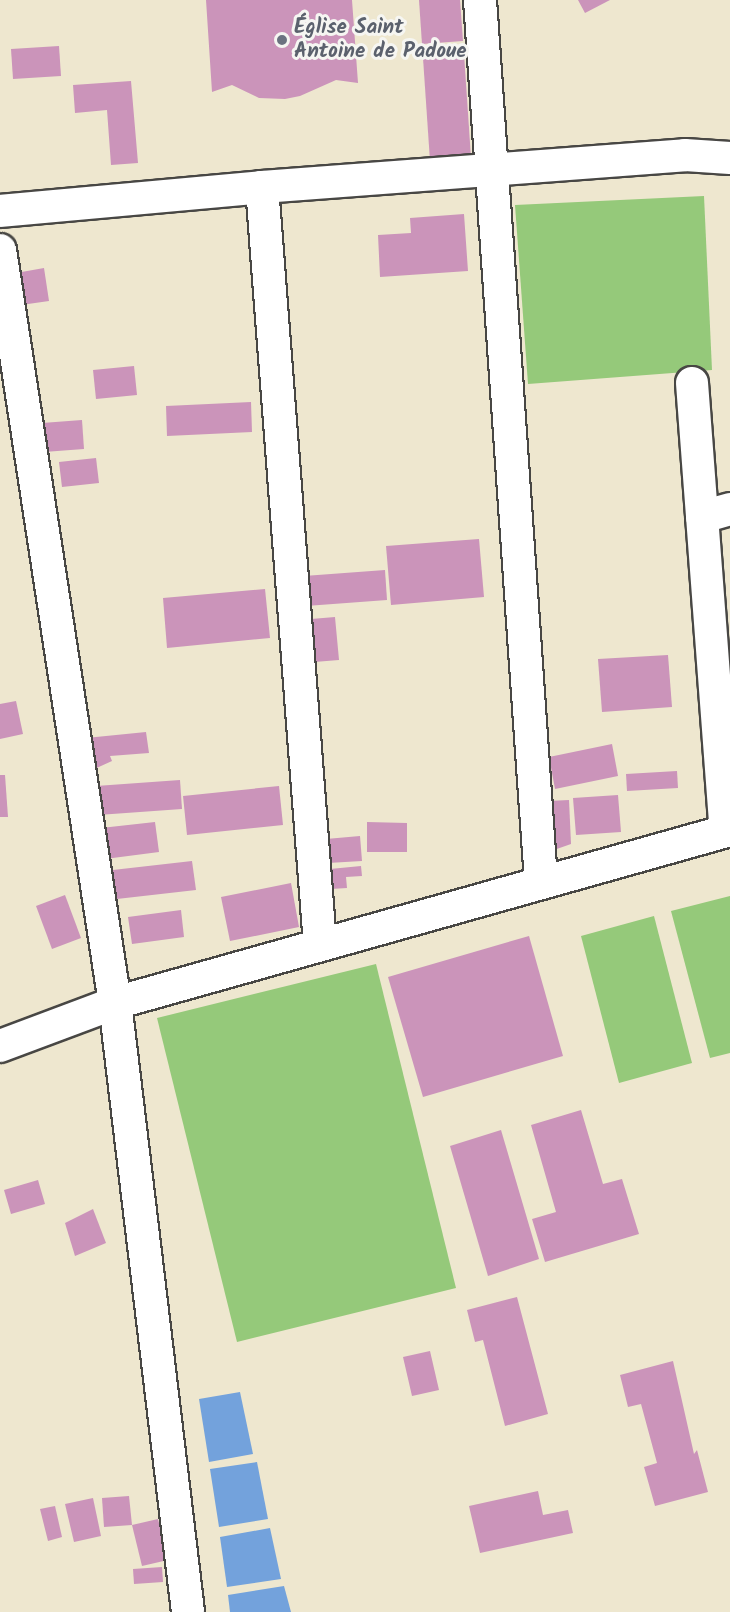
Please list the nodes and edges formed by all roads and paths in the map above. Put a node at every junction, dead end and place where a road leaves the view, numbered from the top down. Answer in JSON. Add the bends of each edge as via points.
{"nodes":[{"id":1,"x":480,"y":0,"type":"edge"},
{"id":2,"x":730,"y":158,"type":"edge"},
{"id":3,"x":492,"y":171,"type":"junction"},
{"id":4,"x":262,"y":187,"type":"junction"},
{"id":5,"x":0,"y":211,"type":"edge"},
{"id":6,"x":0,"y":250,"type":"edge"},
{"id":7,"x":692,"y":383,"type":"dead end"},
{"id":8,"x":716,"y":513,"type":"edge"},
{"id":9,"x":728,"y":831,"type":"edge"},
{"id":10,"x":541,"y":882,"type":"junction"},
{"id":11,"x":320,"y":945,"type":"junction"},
{"id":12,"x":115,"y":1003,"type":"junction"},
{"id":13,"x":0,"y":1046,"type":"edge"},
{"id":14,"x":188,"y":1612,"type":"edge"}],
"edges":[{"from":1,"to":3,"type":"street"},
{"from":2,"to":3,"type":"street","via":[[685,154]]},
{"from":3,"to":4,"type":"street"},
{"from":3,"to":10,"type":"street"},
{"from":4,"to":5,"type":"street"},
{"from":4,"to":11,"type":"street"},
{"from":6,"to":12,"type":"street"},
{"from":7,"to":8,"type":"street"},
{"from":8,"to":9,"type":"street"},
{"from":9,"to":10,"type":"street"},
{"from":10,"to":11,"type":"street"},
{"from":11,"to":12,"type":"street"},
{"from":12,"to":13,"type":"street"},
{"from":12,"to":14,"type":"street"}]}
